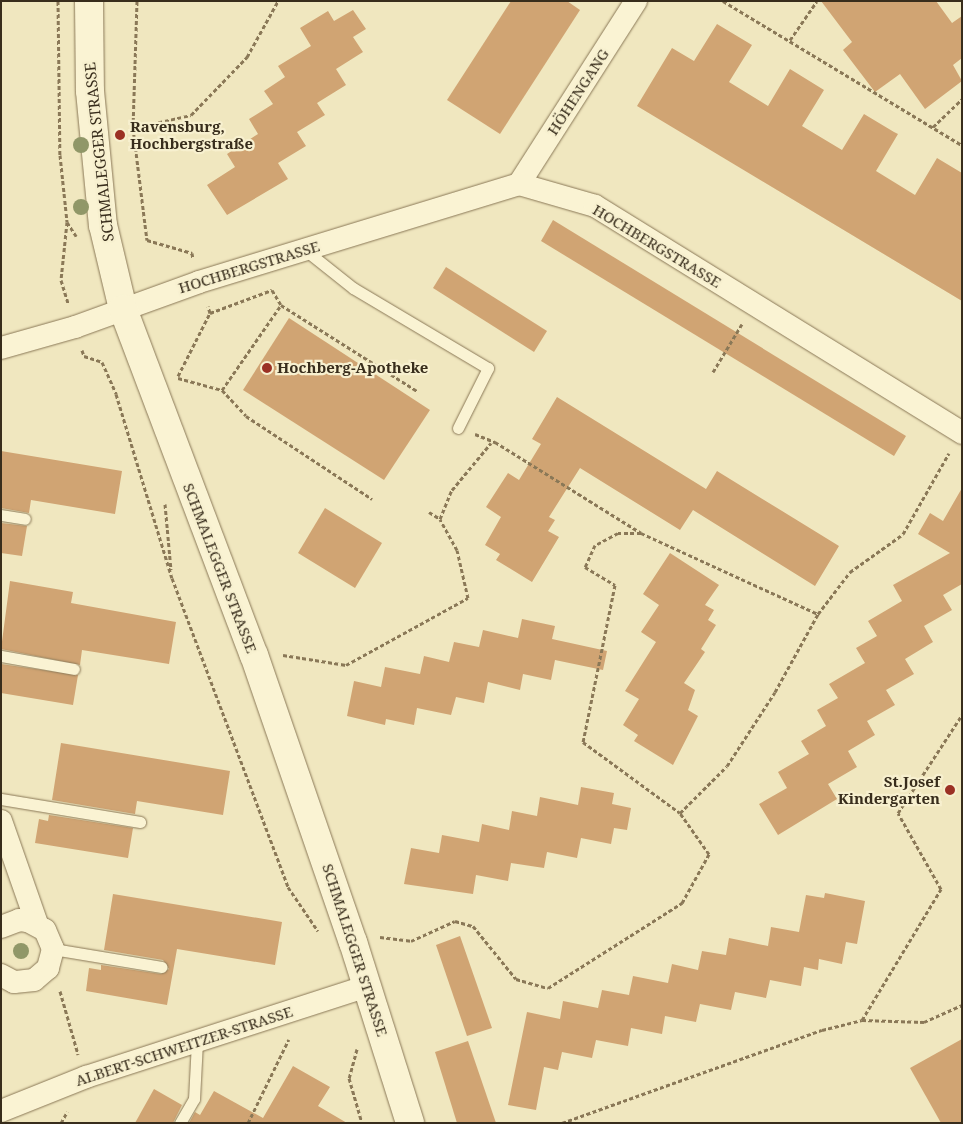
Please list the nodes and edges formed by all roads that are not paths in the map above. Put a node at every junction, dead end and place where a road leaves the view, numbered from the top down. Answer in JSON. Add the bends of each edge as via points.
{"nodes":[{"id":1,"x":89,"y":1,"type":"edge"},
{"id":2,"x":636,"y":1,"type":"edge"},
{"id":3,"x":519,"y":184,"type":"junction"},
{"id":4,"x":304,"y":249,"type":"junction"},
{"id":5,"x":123,"y":309,"type":"junction"},
{"id":6,"x":1,"y":348,"type":"edge"},
{"id":7,"x":459,"y":426,"type":"road end"},
{"id":8,"x":961,"y":433,"type":"edge"},
{"id":9,"x":1,"y":515,"type":"edge"},
{"id":10,"x":25,"y":519,"type":"dead end"},
{"id":11,"x":1,"y":656,"type":"edge"},
{"id":12,"x":74,"y":669,"type":"dead end"},
{"id":13,"x":1,"y":799,"type":"edge"},
{"id":14,"x":1,"y":821,"type":"edge"},
{"id":15,"x":140,"y":822,"type":"dead end"},
{"id":16,"x":38,"y":924,"type":"junction"},
{"id":17,"x":1,"y":927,"type":"edge"},
{"id":18,"x":52,"y":954,"type":"junction"},
{"id":19,"x":162,"y":967,"type":"dead end"},
{"id":20,"x":1,"y":975,"type":"edge"},
{"id":21,"x":368,"y":986,"type":"junction"},
{"id":22,"x":197,"y":1042,"type":"junction"},
{"id":23,"x":1,"y":1111,"type":"edge"},
{"id":24,"x":180,"y":1123,"type":"edge"},
{"id":25,"x":410,"y":1123,"type":"edge"}],
"edges":[{"from":1,"to":5,"type":"street","name":"SCHMALEGGER STRASSE","via":[[90,91],[104,225]]},
{"from":2,"to":3,"type":"street","name":"HÖHENGANG"},
{"from":3,"to":4,"type":"street","name":"HOCHBERGSTRASSE"},
{"from":3,"to":8,"type":"street","name":"HOCHBERGSTRASSE","via":[[595,206]]},
{"from":4,"to":5,"type":"street","name":"HOCHBERGSTRASSE"},
{"from":4,"to":7,"type":"lane","via":[[353,288],[488,368]]},
{"from":5,"to":6,"type":"street","name":"HOCHBERGSTRASSE","via":[[75,327]]},
{"from":5,"to":21,"type":"street","name":"SCHMALEGGER STRASSE","via":[[254,655]]},
{"from":9,"to":10,"type":"lane"},
{"from":11,"to":12,"type":"lane"},
{"from":13,"to":15,"type":"lane"},
{"from":14,"to":16,"type":"street"},
{"from":16,"to":17,"type":"street","via":[[19,920]]},
{"from":16,"to":18,"type":"street","via":[[45,930]]},
{"from":18,"to":19,"type":"lane"},
{"from":18,"to":20,"type":"street","via":[[34,980],[14,982]]},
{"from":21,"to":22,"type":"street","name":"ALBERT-SCHWEITZER-STRASSE"},
{"from":21,"to":25,"type":"street","name":"SCHMALEGGER STRASSE"},
{"from":22,"to":23,"type":"street","name":"ALBERT-SCHWEITZER-STRASSE","via":[[86,1077]]},
{"from":22,"to":24,"type":"lane","via":[[194,1099]]}]}
